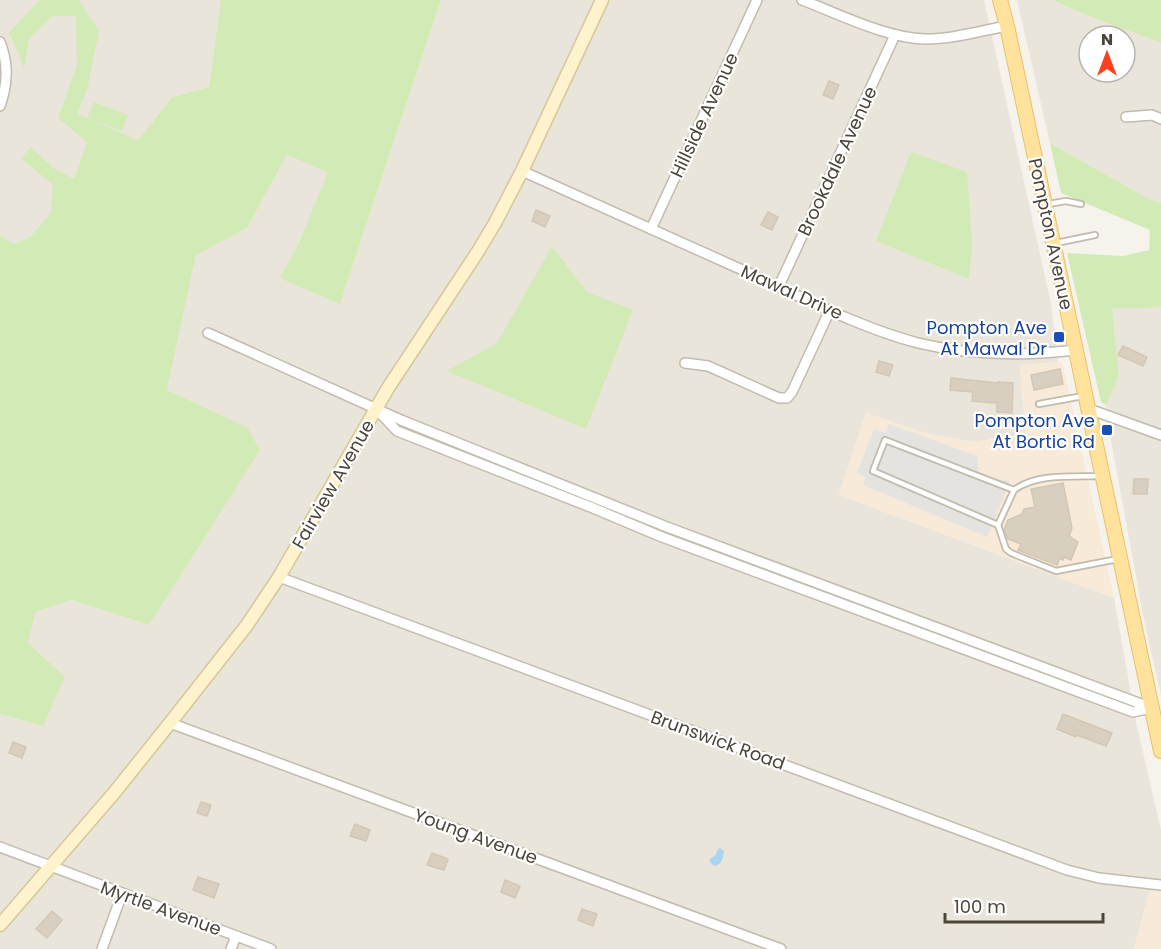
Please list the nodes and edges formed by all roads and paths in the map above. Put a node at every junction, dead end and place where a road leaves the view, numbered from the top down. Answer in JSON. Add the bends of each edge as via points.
{"nodes":[{"id":1,"x":602,"y":0,"type":"edge"},
{"id":2,"x":757,"y":0,"type":"edge"},
{"id":3,"x":802,"y":0,"type":"edge"},
{"id":4,"x":1000,"y":0,"type":"edge"},
{"id":5,"x":1007,"y":26,"type":"junction"},
{"id":6,"x":896,"y":35,"type":"junction"},
{"id":7,"x":0,"y":42,"type":"edge"},
{"id":8,"x":0,"y":106,"type":"edge"},
{"id":9,"x":1126,"y":117,"type":"dead end"},
{"id":10,"x":1161,"y":119,"type":"edge"},
{"id":11,"x":522,"y":171,"type":"junction"},
{"id":12,"x":1045,"y":204,"type":"junction"},
{"id":13,"x":1081,"y":204,"type":"dead end"},
{"id":14,"x":651,"y":230,"type":"junction"},
{"id":15,"x":1095,"y":235,"type":"dead end"},
{"id":16,"x":1053,"y":244,"type":"junction"},
{"id":17,"x":778,"y":286,"type":"junction"},
{"id":18,"x":830,"y":309,"type":"junction"},
{"id":19,"x":208,"y":333,"type":"dead end"},
{"id":20,"x":1076,"y":350,"type":"junction"},
{"id":21,"x":685,"y":363,"type":"dead end"},
{"id":22,"x":1088,"y":403,"type":"junction"},
{"id":23,"x":1039,"y":404,"type":"dead end"},
{"id":24,"x":377,"y":410,"type":"junction"},
{"id":25,"x":1161,"y":435,"type":"edge"},
{"id":26,"x":1103,"y":476,"type":"junction"},
{"id":27,"x":1014,"y":490,"type":"junction"},
{"id":28,"x":998,"y":525,"type":"junction"},
{"id":29,"x":1120,"y":558,"type":"junction"},
{"id":30,"x":279,"y":577,"type":"junction"},
{"id":31,"x":889,"y":615,"type":"junction"},
{"id":32,"x":1021,"y":659,"type":"junction"},
{"id":33,"x":1018,"y":669,"type":"junction"},
{"id":34,"x":1152,"y":708,"type":"junction"},
{"id":35,"x":171,"y":723,"type":"junction"},
{"id":36,"x":1161,"y":751,"type":"edge"},
{"id":37,"x":0,"y":847,"type":"edge"},
{"id":38,"x":51,"y":867,"type":"junction"},
{"id":39,"x":1161,"y":885,"type":"edge"},
{"id":40,"x":122,"y":894,"type":"junction"},
{"id":41,"x":0,"y":925,"type":"edge"},
{"id":42,"x":236,"y":936,"type":"junction"},
{"id":43,"x":102,"y":949,"type":"edge"},
{"id":44,"x":231,"y":949,"type":"edge"},
{"id":45,"x":271,"y":949,"type":"edge"},
{"id":46,"x":781,"y":949,"type":"edge"}],
"edges":[{"from":1,"to":11,"type":"main road","name":"Fairview Avenue"},
{"from":2,"to":14,"type":"street","name":"Hillside Avenue"},
{"from":3,"to":6,"type":"street"},
{"from":4,"to":5,"type":"main road","name":"Pompton Avenue"},
{"from":5,"to":6,"type":"street","via":[[937,39]]},
{"from":5,"to":12,"type":"main road","name":"Pompton Avenue"},
{"from":6,"to":17,"type":"street","name":"Brookdale Avenue"},
{"from":7,"to":8,"type":"street","via":[[7,72]]},
{"from":9,"to":10,"type":"street","via":[[1152,115]]},
{"from":11,"to":14,"type":"street","name":"Mawal Drive"},
{"from":11,"to":24,"type":"main road","name":"Fairview Avenue","via":[[477,253]]},
{"from":12,"to":13,"type":"lane"},
{"from":12,"to":16,"type":"main road","name":"Pompton Avenue"},
{"from":14,"to":17,"type":"street","name":"Mawal Drive"},
{"from":15,"to":16,"type":"lane"},
{"from":16,"to":20,"type":"main road","name":"Pompton Avenue"},
{"from":17,"to":18,"type":"street","name":"Mawal Drive"},
{"from":18,"to":20,"type":"street","name":"Mawal Drive","via":[[901,338],[957,350],[1025,355]]},
{"from":18,"to":21,"type":"street","via":[[787,398],[779,398],[708,366]]},
{"from":19,"to":24,"type":"street"},
{"from":20,"to":22,"type":"main road","name":"Pompton Avenue"},
{"from":22,"to":23,"type":"lane"},
{"from":22,"to":25,"type":"street"},
{"from":22,"to":26,"type":"main road","name":"Pompton Avenue"},
{"from":24,"to":30,"type":"main road","name":"Fairview Avenue"},
{"from":24,"to":31,"type":"street","via":[[635,520]]},
{"from":26,"to":27,"type":"lane","via":[[1035,480]]},
{"from":26,"to":29,"type":"main road","name":"Pompton Avenue"},
{"from":27,"to":28,"type":"lane"},
{"from":27,"to":28,"type":"lane","via":[[885,440],[873,471]]},
{"from":28,"to":29,"type":"lane","via":[[1006,549],[1056,572]]},
{"from":29,"to":34,"type":"main road","name":"Pompton Avenue"},
{"from":30,"to":35,"type":"main road","name":"Fairview Avenue"},
{"from":30,"to":39,"type":"street","name":"Brunswick Road","via":[[1067,870],[1108,880]]},
{"from":31,"to":32,"type":"street"},
{"from":31,"to":33,"type":"street"},
{"from":32,"to":33,"type":"street"},
{"from":32,"to":34,"type":"street"},
{"from":33,"to":34,"type":"street","via":[[1133,712]]},
{"from":34,"to":36,"type":"main road","name":"Pompton Avenue"},
{"from":35,"to":38,"type":"main road","name":"Fairview Avenue"},
{"from":35,"to":46,"type":"street","name":"Young Avenue"},
{"from":37,"to":38,"type":"street","name":"Myrtle Avenue"},
{"from":38,"to":40,"type":"street","name":"Myrtle Avenue"},
{"from":38,"to":41,"type":"main road","name":"Fairview Avenue"},
{"from":40,"to":42,"type":"street","name":"Myrtle Avenue"},
{"from":40,"to":43,"type":"street"},
{"from":42,"to":44,"type":"street"},
{"from":42,"to":45,"type":"street","name":"Myrtle Avenue"}]}
